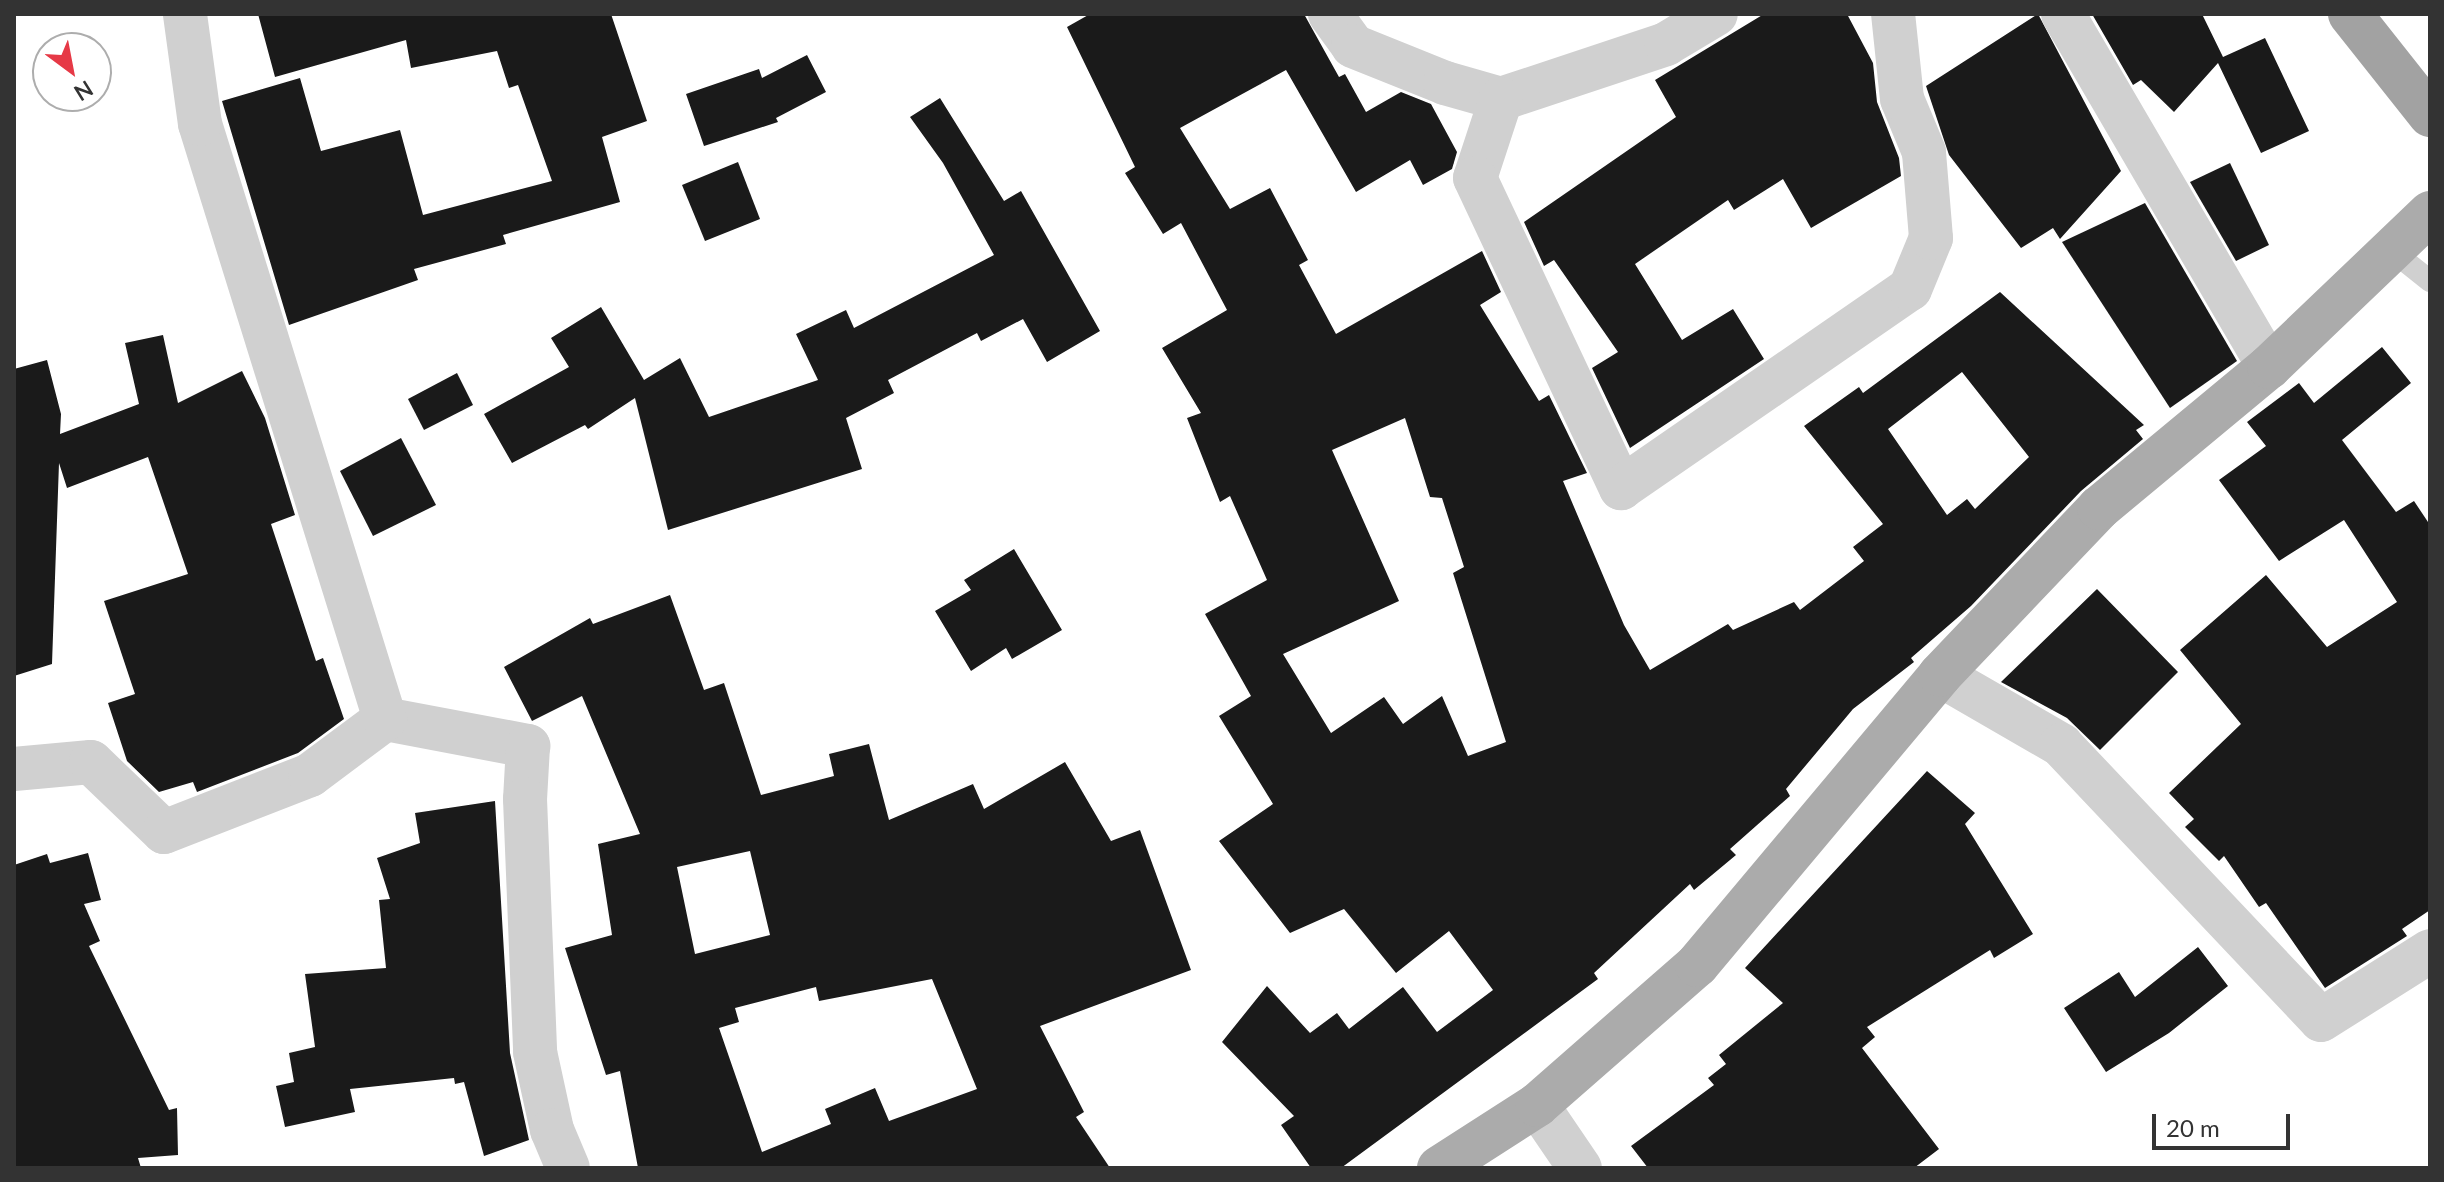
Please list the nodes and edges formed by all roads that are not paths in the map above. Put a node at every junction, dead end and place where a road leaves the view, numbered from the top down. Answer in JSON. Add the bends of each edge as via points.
{"nodes":[{"id":1,"x":185,"y":14,"type":"edge"},
{"id":2,"x":1330,"y":14,"type":"edge"},
{"id":3,"x":1716,"y":14,"type":"edge"},
{"id":4,"x":1893,"y":14,"type":"edge"},
{"id":5,"x":2063,"y":14,"type":"edge"},
{"id":6,"x":2350,"y":14,"type":"edge"},
{"id":7,"x":1501,"y":99,"type":"junction"},
{"id":8,"x":2430,"y":115,"type":"edge"},
{"id":9,"x":2430,"y":213,"type":"edge"},
{"id":10,"x":2391,"y":250,"type":"junction"},
{"id":11,"x":2430,"y":281,"type":"edge"},
{"id":12,"x":2269,"y":367,"type":"junction"},
{"id":13,"x":1940,"y":675,"type":"junction"},
{"id":14,"x":385,"y":719,"type":"junction"},
{"id":15,"x":14,"y":769,"type":"edge"},
{"id":16,"x":2430,"y":951,"type":"edge"},
{"id":17,"x":1537,"y":1105,"type":"junction"},
{"id":18,"x":568,"y":1168,"type":"edge"},
{"id":19,"x":1439,"y":1168,"type":"edge"},
{"id":20,"x":1580,"y":1168,"type":"edge"}],
"edges":[{"from":1,"to":14,"type":"street","via":[[200,124]]},
{"from":2,"to":7,"type":"street","via":[[1353,46]]},
{"from":3,"to":7,"type":"street","via":[[1666,44]]},
{"from":4,"to":7,"type":"street","via":[[1902,99],[1924,152],[1931,238],[1910,289],[1621,488],[1475,178]]},
{"from":5,"to":12,"type":"street"},
{"from":6,"to":8,"type":"highway"},
{"from":9,"to":10,"type":"main road"},
{"from":10,"to":11,"type":"lane"},
{"from":10,"to":12,"type":"main road"},
{"from":12,"to":13,"type":"main road","via":[[2099,508]]},
{"from":13,"to":16,"type":"street","via":[[2061,745],[2321,1020]]},
{"from":13,"to":17,"type":"main road","via":[[1697,965]]},
{"from":14,"to":15,"type":"street","via":[[310,775],[164,832],[91,762]]},
{"from":14,"to":18,"type":"street","via":[[528,746],[525,799],[535,1052],[552,1130]]},
{"from":17,"to":19,"type":"main road"},
{"from":17,"to":20,"type":"street"}]}
